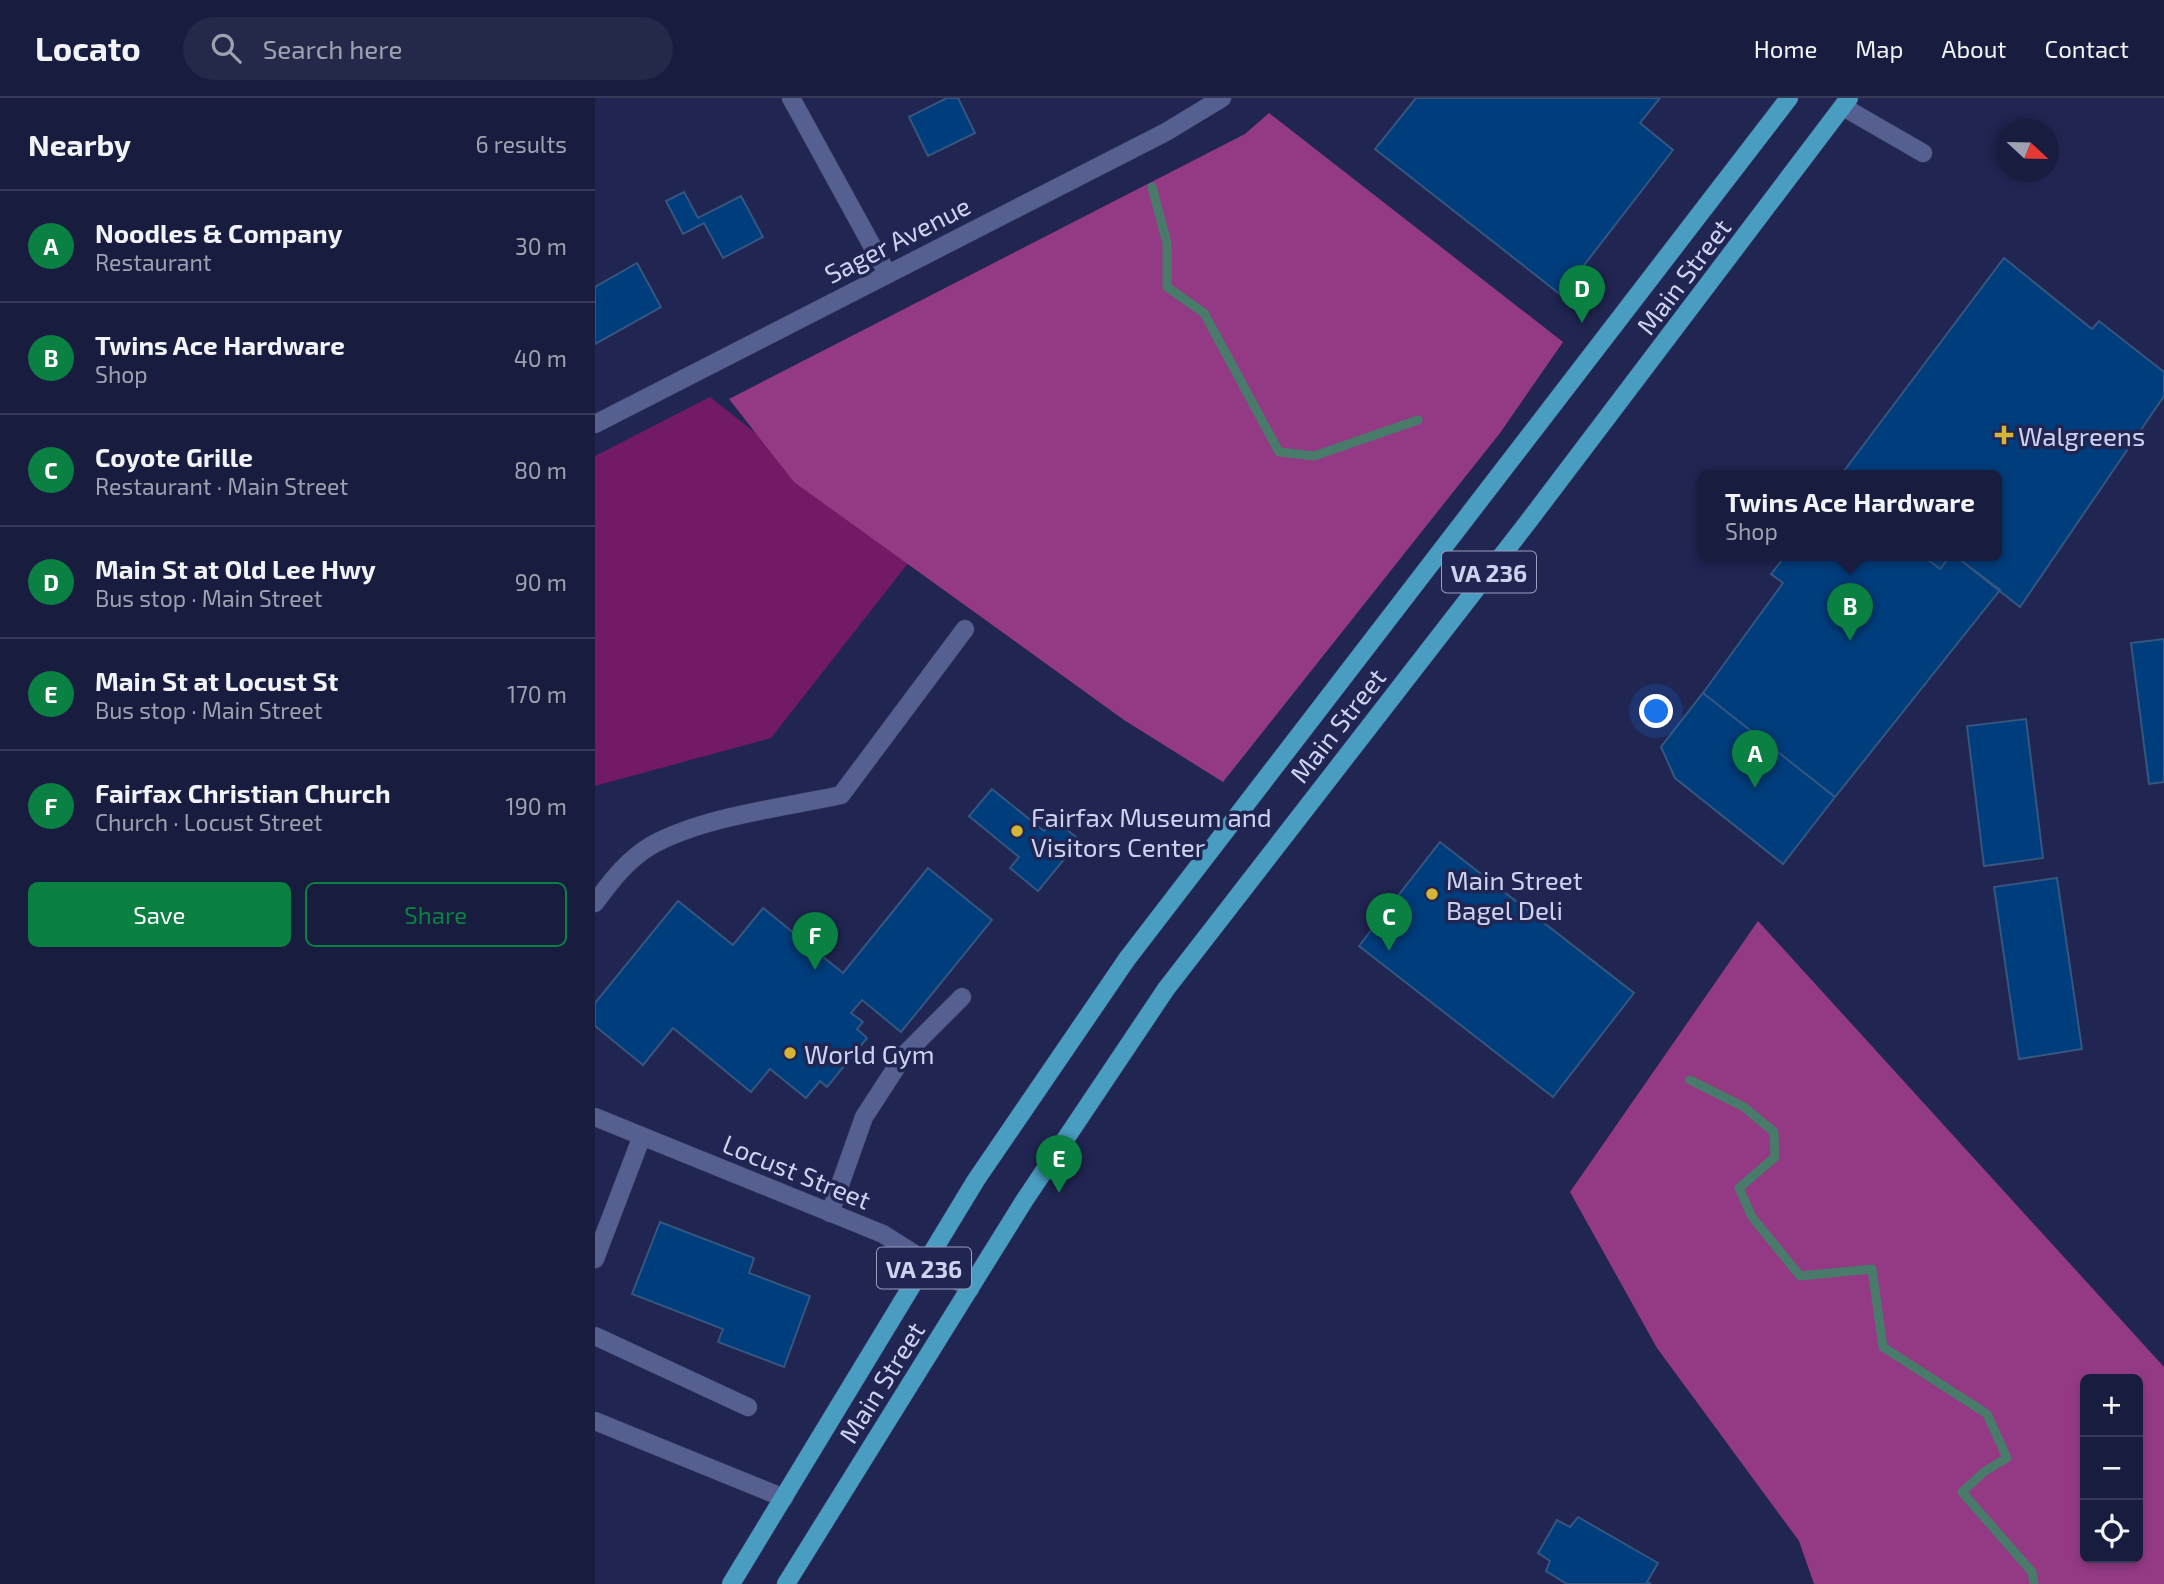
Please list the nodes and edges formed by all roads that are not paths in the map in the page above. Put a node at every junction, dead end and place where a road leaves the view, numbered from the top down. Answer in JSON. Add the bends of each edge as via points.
{"nodes":[{"id":1,"x":791,"y":98,"type":"edge"},
{"id":2,"x":1222,"y":98,"type":"edge"},
{"id":3,"x":1789,"y":98,"type":"edge"},
{"id":4,"x":1849,"y":101,"type":"edge"},
{"id":5,"x":1923,"y":153,"type":"dead end"},
{"id":6,"x":887,"y":273,"type":"junction"},
{"id":7,"x":595,"y":424,"type":"edge"},
{"id":8,"x":965,"y":629,"type":"dead end"},
{"id":9,"x":595,"y":903,"type":"edge"},
{"id":10,"x":962,"y":997,"type":"dead end"},
{"id":11,"x":595,"y":1117,"type":"edge"},
{"id":12,"x":642,"y":1136,"type":"junction"},
{"id":13,"x":830,"y":1213,"type":"junction"},
{"id":14,"x":595,"y":1259,"type":"edge"},
{"id":15,"x":927,"y":1263,"type":"junction"},
{"id":16,"x":970,"y":1289,"type":"junction"},
{"id":17,"x":595,"y":1336,"type":"edge"},
{"id":18,"x":748,"y":1407,"type":"dead end"},
{"id":19,"x":595,"y":1421,"type":"edge"},
{"id":20,"x":784,"y":1498,"type":"junction"},
{"id":21,"x":731,"y":1584,"type":"edge"},
{"id":22,"x":786,"y":1584,"type":"edge"}],
"edges":[{"from":1,"to":6,"type":"street"},
{"from":2,"to":6,"type":"street","name":"Sager Avenue","via":[[1166,132]]},
{"from":3,"to":15,"type":"main road","name":"Main Street","number":"VA 236","via":[[1128,959],[976,1180]]},
{"from":4,"to":5,"type":"street"},
{"from":4,"to":16,"type":"main road","name":"Main Street","number":"VA 236","via":[[1166,989]]},
{"from":6,"to":7,"type":"street","name":"Sager Avenue"},
{"from":8,"to":9,"type":"street","via":[[841,795],[687,829],[650,846],[618,873]]},
{"from":10,"to":13,"type":"street","via":[[905,1054],[864,1117]]},
{"from":11,"to":12,"type":"street","name":"Locust Street"},
{"from":12,"to":13,"type":"street","name":"Locust Street"},
{"from":12,"to":14,"type":"street"},
{"from":13,"to":15,"type":"street","name":"Locust Street","via":[[883,1234]]},
{"from":15,"to":16,"type":"street","name":"Locust Street"},
{"from":15,"to":20,"type":"main road","name":"Main Street","number":"VA 236"},
{"from":16,"to":22,"type":"main road","name":"Main Street","number":"VA 236"},
{"from":17,"to":18,"type":"street"},
{"from":19,"to":20,"type":"street"},
{"from":20,"to":21,"type":"main road","name":"Main Street","number":"VA 236"}]}
